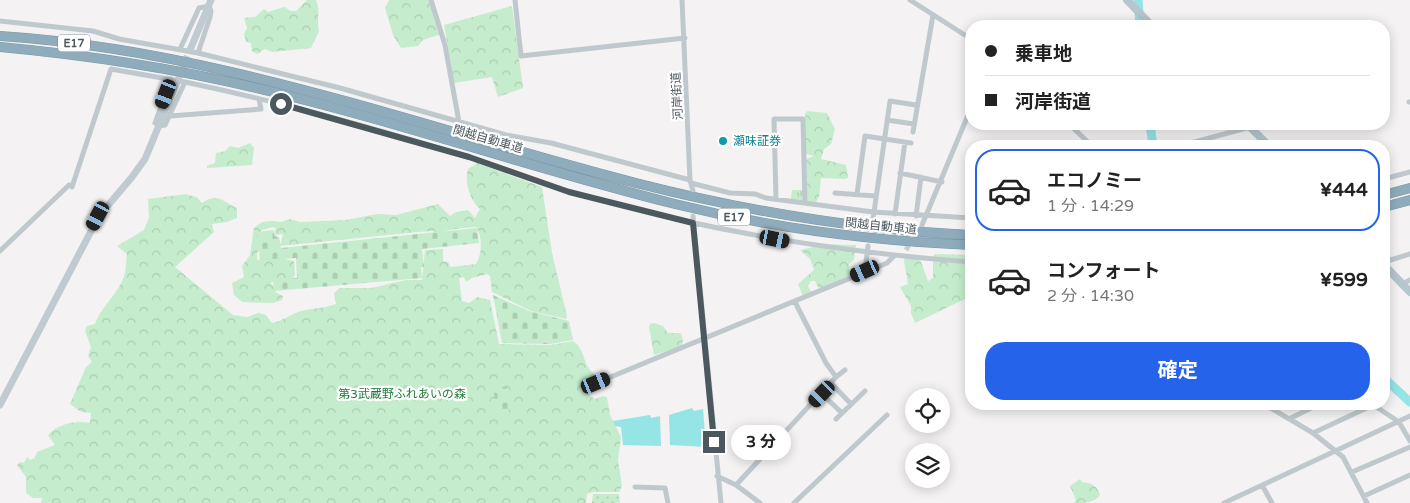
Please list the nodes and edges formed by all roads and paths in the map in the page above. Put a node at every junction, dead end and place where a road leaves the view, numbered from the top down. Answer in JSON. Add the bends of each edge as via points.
{"nodes":[{"id":1,"x":431,"y":0,"type":"edge"},
{"id":2,"x":515,"y":0,"type":"edge"},
{"id":3,"x":682,"y":0,"type":"edge"},
{"id":4,"x":910,"y":0,"type":"edge"},
{"id":5,"x":210,"y":3,"type":"edge"},
{"id":6,"x":1130,"y":3,"type":"edge"},
{"id":7,"x":933,"y":15,"type":"junction"},
{"id":8,"x":1146,"y":20,"type":"edge"},
{"id":9,"x":0,"y":21,"type":"edge"},
{"id":10,"x":965,"y":35,"type":"edge"},
{"id":11,"x":0,"y":36,"type":"edge"},
{"id":12,"x":685,"y":38,"type":"junction"},
{"id":13,"x":0,"y":47,"type":"edge"},
{"id":14,"x":180,"y":49,"type":"junction"},
{"id":15,"x":190,"y":50,"type":"tunnel mouth"},
{"id":16,"x":198,"y":53,"type":"junction"},
{"id":17,"x":178,"y":81,"type":"junction"},
{"id":18,"x":259,"y":99,"type":"junction"},
{"id":19,"x":916,"y":105,"type":"junction"},
{"id":20,"x":170,"y":116,"type":"junction"},
{"id":21,"x":887,"y":120,"type":"junction"},
{"id":22,"x":459,"y":122,"type":"junction"},
{"id":23,"x":965,"y":123,"type":"edge"},
{"id":24,"x":914,"y":124,"type":"junction"},
{"id":25,"x":159,"y":126,"type":"junction"},
{"id":26,"x":1075,"y":130,"type":"edge"},
{"id":27,"x":1234,"y":130,"type":"edge"},
{"id":28,"x":1252,"y":130,"type":"edge"},
{"id":29,"x":913,"y":132,"type":"dead end"},
{"id":30,"x":884,"y":138,"type":"junction"},
{"id":31,"x":1086,"y":140,"type":"edge"},
{"id":32,"x":1200,"y":140,"type":"edge"},
{"id":33,"x":1263,"y":140,"type":"edge"},
{"id":34,"x":904,"y":142,"type":"junction"},
{"id":35,"x":911,"y":143,"type":"dead end"},
{"id":36,"x":1410,"y":172,"type":"edge"},
{"id":37,"x":900,"y":173,"type":"junction"},
{"id":38,"x":921,"y":177,"type":"junction"},
{"id":39,"x":1390,"y":177,"type":"edge"},
{"id":40,"x":690,"y":181,"type":"junction"},
{"id":41,"x":942,"y":182,"type":"junction"},
{"id":42,"x":1410,"y":188,"type":"edge"},
{"id":43,"x":692,"y":190,"type":"dead end"},
{"id":44,"x":835,"y":193,"type":"dead end"},
{"id":45,"x":1390,"y":193,"type":"edge"},
{"id":46,"x":857,"y":194,"type":"junction"},
{"id":47,"x":875,"y":196,"type":"junction"},
{"id":48,"x":776,"y":199,"type":"junction"},
{"id":49,"x":1410,"y":200,"type":"edge"},
{"id":50,"x":805,"y":203,"type":"junction"},
{"id":51,"x":1390,"y":205,"type":"edge"},
{"id":52,"x":873,"y":212,"type":"junction"},
{"id":53,"x":895,"y":214,"type":"junction"},
{"id":54,"x":693,"y":216,"type":"dead end"},
{"id":55,"x":916,"y":216,"type":"junction"},
{"id":56,"x":927,"y":216,"type":"junction"},
{"id":57,"x":965,"y":218,"type":"edge"},
{"id":58,"x":873,"y":220,"type":"dead end"},
{"id":59,"x":693,"y":223,"type":"junction"},
{"id":60,"x":922,"y":225,"type":"dead end"},
{"id":61,"x":965,"y":235,"type":"edge"},
{"id":62,"x":965,"y":245,"type":"edge"},
{"id":63,"x":868,"y":246,"type":"dead end"},
{"id":64,"x":906,"y":250,"type":"tunnel mouth"},
{"id":65,"x":0,"y":252,"type":"edge"},
{"id":66,"x":867,"y":253,"type":"junction"},
{"id":67,"x":1410,"y":254,"type":"edge"},
{"id":68,"x":894,"y":256,"type":"junction"},
{"id":69,"x":902,"y":256,"type":"junction"},
{"id":70,"x":965,"y":261,"type":"edge"},
{"id":71,"x":1390,"y":261,"type":"edge"},
{"id":72,"x":1390,"y":268,"type":"edge"},
{"id":73,"x":865,"y":271,"type":"junction"},
{"id":74,"x":1406,"y":282,"type":"edge"},
{"id":75,"x":1410,"y":292,"type":"edge"},
{"id":76,"x":795,"y":302,"type":"junction"},
{"id":77,"x":705,"y":339,"type":"junction"},
{"id":78,"x":845,"y":370,"type":"dead end"},
{"id":79,"x":836,"y":377,"type":"junction"},
{"id":80,"x":596,"y":383,"type":"dead end"},
{"id":81,"x":830,"y":383,"type":"junction"},
{"id":82,"x":865,"y":392,"type":"dead end"},
{"id":83,"x":822,"y":394,"type":"junction"},
{"id":84,"x":851,"y":404,"type":"junction"},
{"id":85,"x":0,"y":406,"type":"edge"},
{"id":86,"x":1274,"y":410,"type":"edge"},
{"id":87,"x":1307,"y":410,"type":"edge"},
{"id":88,"x":1360,"y":410,"type":"edge"},
{"id":89,"x":1381,"y":410,"type":"edge"},
{"id":90,"x":842,"y":413,"type":"junction"},
{"id":91,"x":887,"y":415,"type":"dead end"},
{"id":92,"x":1410,"y":416,"type":"edge"},
{"id":93,"x":836,"y":419,"type":"dead end"},
{"id":94,"x":1289,"y":419,"type":"junction"},
{"id":95,"x":1399,"y":422,"type":"junction"},
{"id":96,"x":1312,"y":434,"type":"junction"},
{"id":97,"x":1410,"y":441,"type":"edge"},
{"id":98,"x":1410,"y":447,"type":"edge"},
{"id":99,"x":1336,"y":452,"type":"junction"},
{"id":100,"x":1352,"y":472,"type":"junction"},
{"id":101,"x":1410,"y":475,"type":"edge"},
{"id":102,"x":717,"y":476,"type":"junction"},
{"id":103,"x":736,"y":485,"type":"junction"},
{"id":104,"x":1262,"y":485,"type":"junction"},
{"id":105,"x":635,"y":487,"type":"dead end"},
{"id":106,"x":1364,"y":496,"type":"junction"},
{"id":107,"x":668,"y":503,"type":"edge"},
{"id":108,"x":721,"y":503,"type":"edge"},
{"id":109,"x":760,"y":503,"type":"edge"},
{"id":110,"x":794,"y":503,"type":"edge"},
{"id":111,"x":1224,"y":503,"type":"edge"},
{"id":112,"x":1272,"y":503,"type":"edge"},
{"id":113,"x":1367,"y":503,"type":"edge"}],
"edges":[{"from":1,"to":22,"type":"street","via":[[445,45]]},
{"from":2,"to":12,"type":"street","via":[[521,56]]},
{"from":3,"to":12,"type":"street","name":"河岸街道"},
{"from":4,"to":7,"type":"street"},
{"from":5,"to":14,"type":"street","via":[[199,8]]},
{"from":5,"to":15,"type":"street"},
{"from":5,"to":16,"type":"street","via":[[210,17]]},
{"from":6,"to":8,"type":"main road"},
{"from":7,"to":10,"type":"street"},
{"from":7,"to":19,"type":"street"},
{"from":9,"to":14,"type":"street","via":[[93,31],[119,39]]},
{"from":11,"to":61,"type":"highway","name":"関越自動車道","number":"E17","via":[[119,49],[218,68],[319,93],[636,183],[762,211],[884,229]]},
{"from":12,"to":40,"type":"street","name":"河岸街道"},
{"from":13,"to":62,"type":"highway","name":"関越自動車道","number":"E17","via":[[150,65],[258,88],[718,214],[825,233]]},
{"from":14,"to":16,"type":"street"},
{"from":16,"to":22,"type":"street"},
{"from":17,"to":18,"type":"street"},
{"from":17,"to":20,"type":"street"},
{"from":17,"to":25,"type":"street"},
{"from":17,"to":65,"type":"street","via":[[112,69],[71,186]]},
{"from":18,"to":20,"type":"street","via":[[261,108]]},
{"from":18,"to":59,"type":"street","via":[[377,129],[569,192]]},
{"from":19,"to":21,"type":"street","via":[[890,101]]},
{"from":19,"to":24,"type":"street"},
{"from":20,"to":25,"type":"street","via":[[166,125]]},
{"from":21,"to":24,"type":"street"},
{"from":21,"to":30,"type":"street"},
{"from":22,"to":40,"type":"street"},
{"from":23,"to":41,"type":"street"},
{"from":24,"to":29,"type":"street"},
{"from":25,"to":85,"type":"street","via":[[137,171],[98,216]]},
{"from":26,"to":31,"type":"street"},
{"from":27,"to":32,"type":"street"},
{"from":28,"to":33,"type":"main road"},
{"from":30,"to":34,"type":"street"},
{"from":30,"to":46,"type":"street","via":[[865,136]]},
{"from":30,"to":47,"type":"street"},
{"from":34,"to":35,"type":"street"},
{"from":34,"to":37,"type":"street"},
{"from":36,"to":39,"type":"street"},
{"from":37,"to":38,"type":"street"},
{"from":37,"to":53,"type":"street"},
{"from":38,"to":41,"type":"street"},
{"from":38,"to":55,"type":"street"},
{"from":40,"to":43,"type":"street","name":"河岸街道"},
{"from":40,"to":48,"type":"street","via":[[730,193]]},
{"from":41,"to":56,"type":"street"},
{"from":42,"to":45,"type":"highway"},
{"from":44,"to":46,"type":"street"},
{"from":46,"to":47,"type":"street"},
{"from":47,"to":52,"type":"street"},
{"from":48,"to":50,"type":"street"},
{"from":48,"to":50,"type":"street","via":[[774,119],[803,119]]},
{"from":49,"to":51,"type":"highway"},
{"from":50,"to":52,"type":"street"},
{"from":52,"to":53,"type":"street"},
{"from":52,"to":58,"type":"street"},
{"from":53,"to":55,"type":"street"},
{"from":54,"to":59,"type":"street"},
{"from":55,"to":56,"type":"street"},
{"from":56,"to":57,"type":"street"},
{"from":56,"to":60,"type":"street"},
{"from":59,"to":66,"type":"street","via":[[809,246]]},
{"from":59,"to":77,"type":"street"},
{"from":63,"to":66,"type":"street"},
{"from":64,"to":69,"type":"street"},
{"from":66,"to":68,"type":"street"},
{"from":66,"to":73,"type":"street"},
{"from":67,"to":71,"type":"street"},
{"from":68,"to":69,"type":"street"},
{"from":68,"to":73,"type":"street","via":[[887,263]]},
{"from":69,"to":70,"type":"street"},
{"from":72,"to":74,"type":"main road"},
{"from":73,"to":76,"type":"street"},
{"from":74,"to":75,"type":"main road"},
{"from":76,"to":77,"type":"street"},
{"from":76,"to":79,"type":"street"},
{"from":77,"to":80,"type":"street"},
{"from":77,"to":102,"type":"street"},
{"from":78,"to":79,"type":"street"},
{"from":79,"to":81,"type":"street"},
{"from":81,"to":83,"type":"street"},
{"from":81,"to":84,"type":"street"},
{"from":82,"to":84,"type":"street"},
{"from":83,"to":90,"type":"street"},
{"from":83,"to":103,"type":"street"},
{"from":84,"to":90,"type":"street"},
{"from":86,"to":94,"type":"street"},
{"from":87,"to":94,"type":"street"},
{"from":88,"to":96,"type":"street"},
{"from":89,"to":95,"type":"street"},
{"from":90,"to":93,"type":"street"},
{"from":91,"to":110,"type":"street"},
{"from":92,"to":95,"type":"street"},
{"from":94,"to":96,"type":"street"},
{"from":95,"to":97,"type":"street"},
{"from":95,"to":99,"type":"street"},
{"from":96,"to":99,"type":"street"},
{"from":98,"to":100,"type":"street"},
{"from":99,"to":100,"type":"street"},
{"from":99,"to":104,"type":"street"},
{"from":100,"to":106,"type":"street"},
{"from":101,"to":106,"type":"street"},
{"from":102,"to":103,"type":"street"},
{"from":102,"to":108,"type":"street"},
{"from":103,"to":109,"type":"street"},
{"from":104,"to":111,"type":"street"},
{"from":104,"to":112,"type":"street"},
{"from":105,"to":107,"type":"street","via":[[665,488]]},
{"from":106,"to":113,"type":"street"}]}
